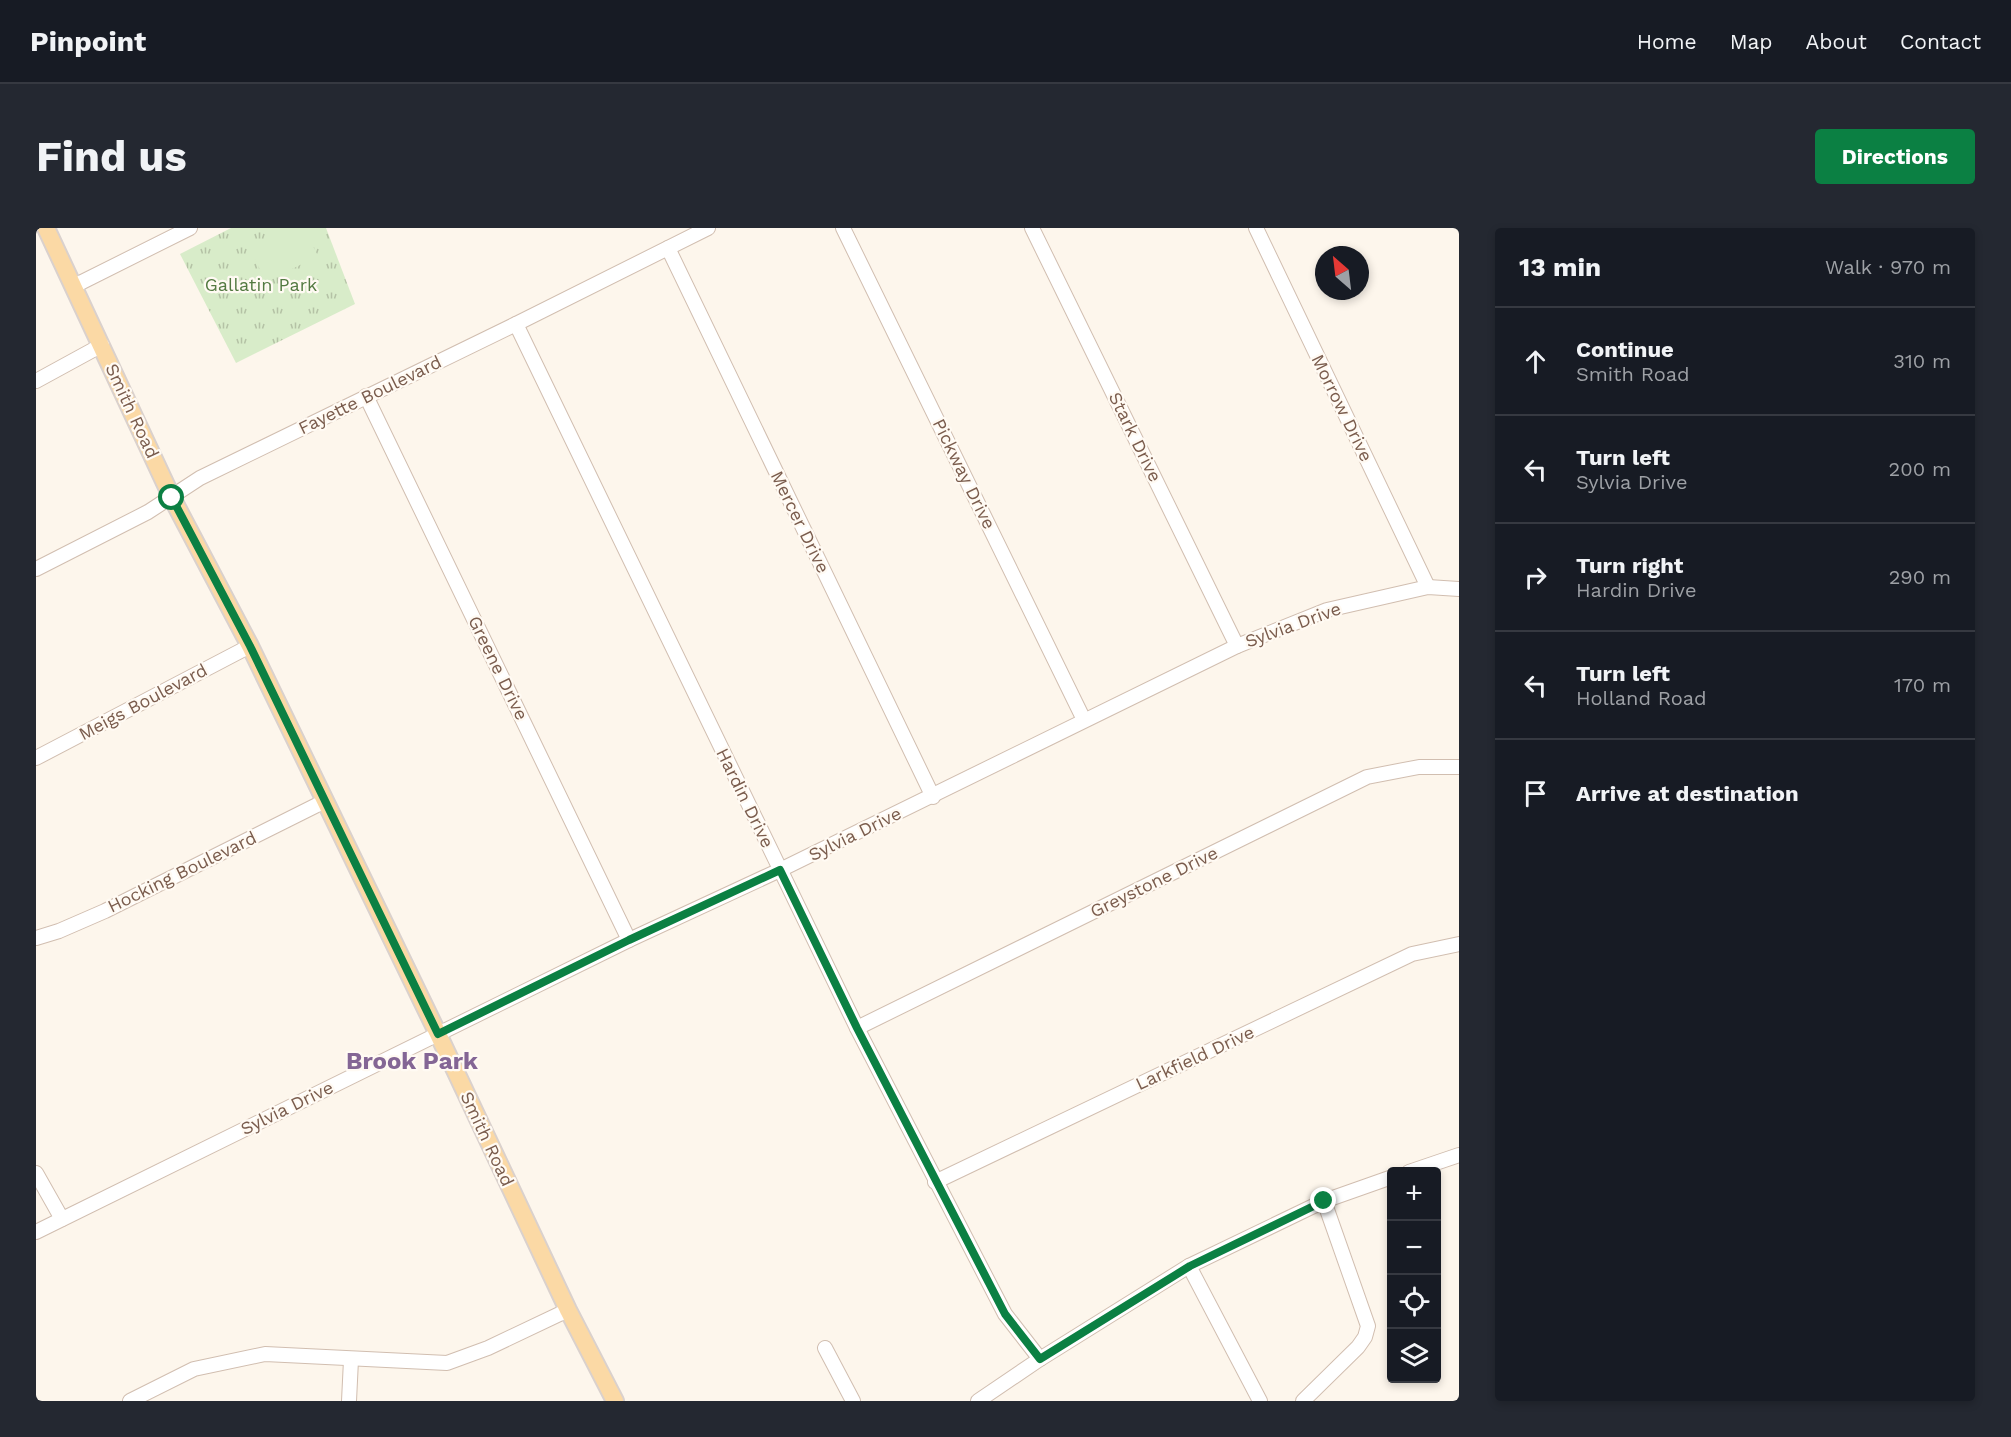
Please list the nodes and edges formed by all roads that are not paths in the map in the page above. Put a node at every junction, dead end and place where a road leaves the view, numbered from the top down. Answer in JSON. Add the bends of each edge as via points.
{"nodes":[{"id":1,"x":46,"y":228,"type":"edge"},
{"id":2,"x":190,"y":228,"type":"edge"},
{"id":3,"x":708,"y":228,"type":"edge"},
{"id":4,"x":843,"y":228,"type":"edge"},
{"id":5,"x":1032,"y":228,"type":"edge"},
{"id":6,"x":1256,"y":228,"type":"edge"},
{"id":7,"x":668,"y":248,"type":"junction"},
{"id":8,"x":74,"y":286,"type":"junction"},
{"id":9,"x":516,"y":324,"type":"junction"},
{"id":10,"x":102,"y":345,"type":"junction"},
{"id":11,"x":36,"y":381,"type":"edge"},
{"id":12,"x":366,"y":396,"type":"junction"},
{"id":13,"x":172,"y":498,"type":"junction"},
{"id":14,"x":36,"y":569,"type":"edge"},
{"id":15,"x":1428,"y":587,"type":"junction"},
{"id":16,"x":1459,"y":590,"type":"edge"},
{"id":17,"x":250,"y":646,"type":"junction"},
{"id":18,"x":1237,"y":646,"type":"junction"},
{"id":19,"x":1084,"y":720,"type":"junction"},
{"id":20,"x":36,"y":758,"type":"edge"},
{"id":21,"x":1459,"y":767,"type":"edge"},
{"id":22,"x":933,"y":796,"type":"junction"},
{"id":23,"x":325,"y":801,"type":"junction"},
{"id":24,"x":780,"y":870,"type":"junction"},
{"id":25,"x":36,"y":938,"type":"edge"},
{"id":26,"x":629,"y":940,"type":"junction"},
{"id":27,"x":1459,"y":944,"type":"edge"},
{"id":28,"x":857,"y":1028,"type":"junction"},
{"id":29,"x":438,"y":1034,"type":"junction"},
{"id":30,"x":1459,"y":1155,"type":"edge"},
{"id":31,"x":1424,"y":1167,"type":"edge"},
{"id":32,"x":36,"y":1173,"type":"edge"},
{"id":33,"x":1387,"y":1179,"type":"edge"},
{"id":34,"x":935,"y":1182,"type":"junction"},
{"id":35,"x":1324,"y":1201,"type":"junction"},
{"id":36,"x":62,"y":1219,"type":"junction"},
{"id":37,"x":36,"y":1232,"type":"edge"},
{"id":38,"x":1190,"y":1266,"type":"junction"},
{"id":39,"x":568,"y":1310,"type":"junction"},
{"id":40,"x":825,"y":1347,"type":"dead end"},
{"id":41,"x":1040,"y":1359,"type":"junction"},
{"id":42,"x":351,"y":1360,"type":"junction"},
{"id":43,"x":130,"y":1401,"type":"edge"},
{"id":44,"x":349,"y":1401,"type":"edge"},
{"id":45,"x":615,"y":1401,"type":"edge"},
{"id":46,"x":853,"y":1401,"type":"edge"},
{"id":47,"x":978,"y":1401,"type":"edge"},
{"id":48,"x":1260,"y":1401,"type":"edge"},
{"id":49,"x":1303,"y":1401,"type":"edge"}],
"edges":[{"from":1,"to":8,"type":"main road","name":"Smith Road"},
{"from":2,"to":8,"type":"street"},
{"from":3,"to":7,"type":"street","name":"Fayette Boulevard"},
{"from":4,"to":19,"type":"street","name":"Pickway Drive"},
{"from":5,"to":18,"type":"street","name":"Stark Drive"},
{"from":6,"to":15,"type":"street","name":"Morrow Drive"},
{"from":7,"to":9,"type":"street","name":"Fayette Boulevard"},
{"from":7,"to":22,"type":"street","name":"Mercer Drive"},
{"from":8,"to":10,"type":"main road","name":"Smith Road"},
{"from":9,"to":12,"type":"street","name":"Fayette Boulevard"},
{"from":9,"to":24,"type":"street","name":"Hardin Drive"},
{"from":10,"to":11,"type":"street"},
{"from":10,"to":13,"type":"main road","name":"Smith Road"},
{"from":12,"to":13,"type":"street","name":"Fayette Boulevard","via":[[200,478]]},
{"from":12,"to":26,"type":"street","name":"Greene Drive"},
{"from":13,"to":14,"type":"street","name":"Fayette Boulevard"},
{"from":13,"to":17,"type":"main road","name":"Smith Road"},
{"from":15,"to":16,"type":"street","name":"Sylvia Drive"},
{"from":15,"to":18,"type":"street","name":"Sylvia Drive","via":[[1327,610]]},
{"from":17,"to":20,"type":"street","name":"Meigs Boulevard"},
{"from":17,"to":23,"type":"main road","name":"Smith Road"},
{"from":18,"to":19,"type":"street","name":"Sylvia Drive"},
{"from":19,"to":22,"type":"street","name":"Sylvia Drive"},
{"from":21,"to":28,"type":"street","name":"Greystone Drive","via":[[1419,767],[1367,777]]},
{"from":22,"to":24,"type":"street","name":"Sylvia Drive"},
{"from":23,"to":25,"type":"street","name":"Hocking Boulevard","via":[[105,911]]},
{"from":23,"to":29,"type":"main road","name":"Smith Road"},
{"from":24,"to":26,"type":"street","name":"Sylvia Drive"},
{"from":24,"to":28,"type":"street","name":"Hardin Drive"},
{"from":26,"to":29,"type":"street","name":"Sylvia Drive"},
{"from":27,"to":34,"type":"street","name":"Larkfield Drive","via":[[1413,954]]},
{"from":28,"to":34,"type":"street","name":"Hardin Drive"},
{"from":29,"to":36,"type":"street","name":"Sylvia Drive"},
{"from":29,"to":39,"type":"main road","name":"Smith Road"},
{"from":30,"to":31,"type":"street"},
{"from":32,"to":36,"type":"street"},
{"from":33,"to":35,"type":"street"},
{"from":34,"to":41,"type":"street","name":"Hardin Drive","via":[[1005,1314]]},
{"from":35,"to":38,"type":"street"},
{"from":35,"to":49,"type":"street","via":[[1368,1326],[1358,1347]]},
{"from":36,"to":37,"type":"street","name":"Sylvia Drive"},
{"from":38,"to":41,"type":"street"},
{"from":38,"to":48,"type":"street"},
{"from":39,"to":42,"type":"street","via":[[447,1363]]},
{"from":39,"to":45,"type":"main road","name":"Smith Road"},
{"from":40,"to":46,"type":"street"},
{"from":41,"to":47,"type":"street"},
{"from":42,"to":43,"type":"street","via":[[265,1354],[194,1369]]},
{"from":42,"to":44,"type":"street"}]}
